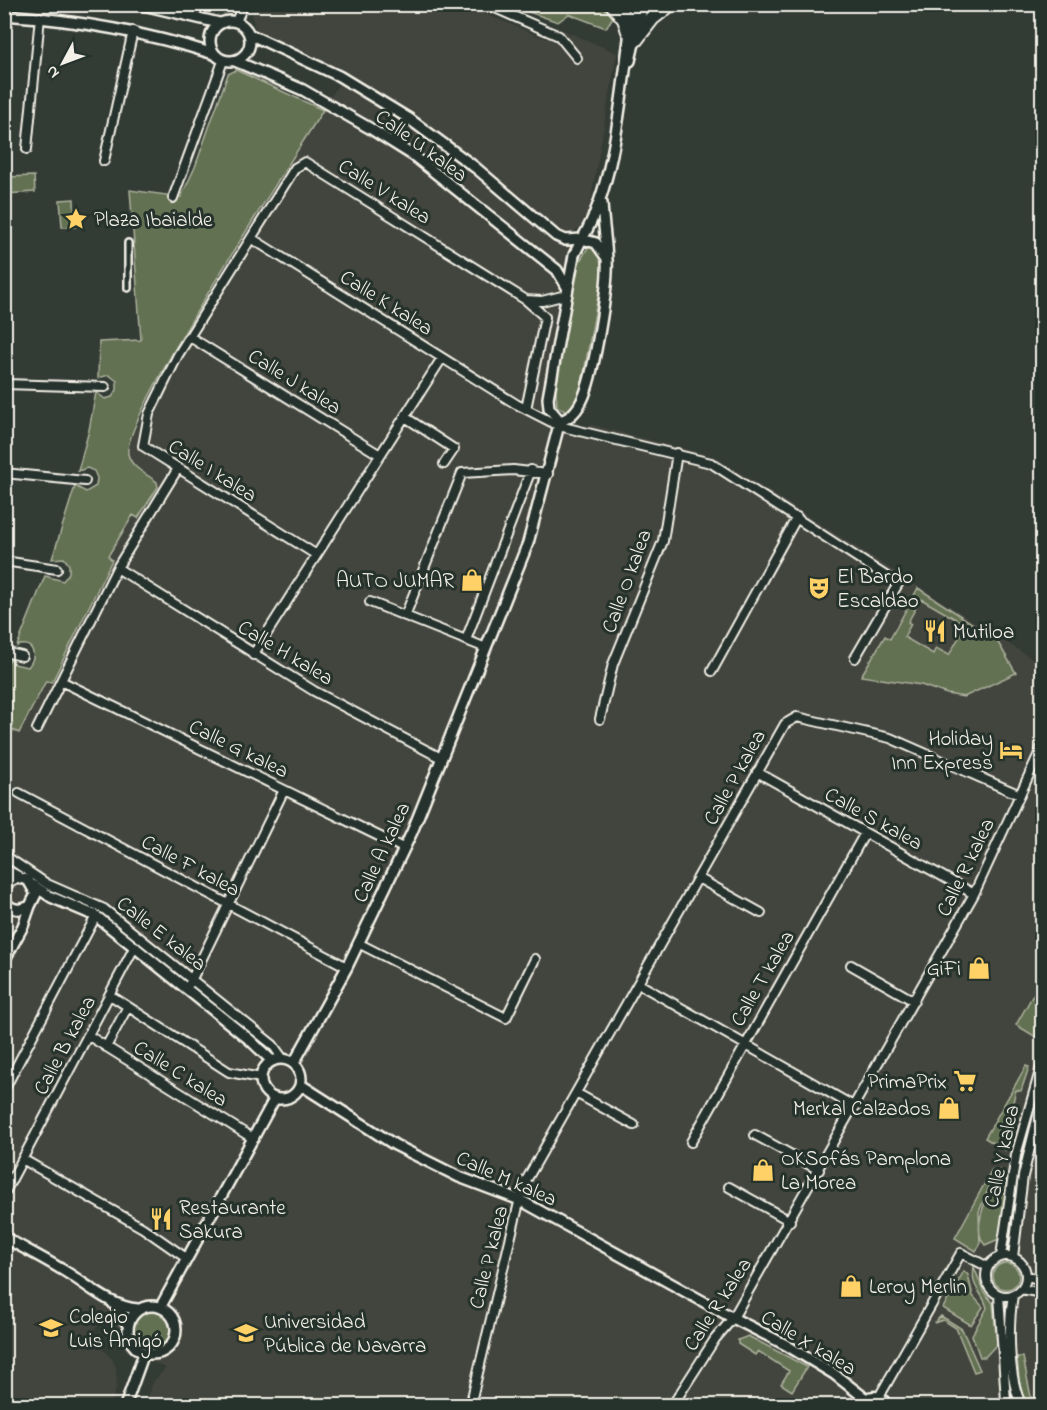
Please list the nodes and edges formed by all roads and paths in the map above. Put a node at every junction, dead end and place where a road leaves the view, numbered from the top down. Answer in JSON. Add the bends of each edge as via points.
{"nodes":[{"id":1,"x":139,"y":4,"type":"edge"},
{"id":2,"x":244,"y":4,"type":"edge"},
{"id":3,"x":486,"y":4,"type":"edge"},
{"id":4,"x":613,"y":4,"type":"edge"},
{"id":5,"x":634,"y":4,"type":"edge"},
{"id":6,"x":643,"y":4,"type":"edge"},
{"id":7,"x":670,"y":4,"type":"edge"},
{"id":8,"x":4,"y":15,"type":"edge"},
{"id":9,"x":40,"y":17,"type":"junction"},
{"id":10,"x":236,"y":21,"type":"junction"},
{"id":11,"x":219,"y":24,"type":"junction"},
{"id":12,"x":133,"y":31,"type":"junction"},
{"id":13,"x":249,"y":34,"type":"junction"},
{"id":14,"x":632,"y":36,"type":"junction"},
{"id":15,"x":214,"y":54,"type":"junction"},
{"id":16,"x":577,"y":58,"type":"dead end"},
{"id":17,"x":223,"y":61,"type":"junction"},
{"id":18,"x":236,"y":61,"type":"junction"},
{"id":19,"x":27,"y":149,"type":"dead end"},
{"id":20,"x":104,"y":162,"type":"dead end"},
{"id":21,"x":173,"y":198,"type":"dead end"},
{"id":22,"x":602,"y":198,"type":"junction"},
{"id":23,"x":251,"y":238,"type":"junction"},
{"id":24,"x":582,"y":239,"type":"junction"},
{"id":25,"x":128,"y":243,"type":"dead end"},
{"id":26,"x":608,"y":259,"type":"junction"},
{"id":27,"x":128,"y":288,"type":"dead end"},
{"id":28,"x":567,"y":291,"type":"junction"},
{"id":29,"x":526,"y":300,"type":"junction"},
{"id":30,"x":190,"y":337,"type":"junction"},
{"id":31,"x":442,"y":358,"type":"junction"},
{"id":32,"x":4,"y":384,"type":"edge"},
{"id":33,"x":105,"y":387,"type":"dead end"},
{"id":34,"x":526,"y":409,"type":"junction"},
{"id":35,"x":405,"y":417,"type":"junction"},
{"id":36,"x":559,"y":424,"type":"junction"},
{"id":37,"x":677,"y":453,"type":"junction"},
{"id":38,"x":380,"y":455,"type":"junction"},
{"id":39,"x":444,"y":464,"type":"dead end"},
{"id":40,"x":177,"y":470,"type":"junction"},
{"id":41,"x":531,"y":470,"type":"junction"},
{"id":42,"x":4,"y":473,"type":"edge"},
{"id":43,"x":548,"y":474,"type":"junction"},
{"id":44,"x":85,"y":481,"type":"dead end"},
{"id":45,"x":797,"y":517,"type":"junction"},
{"id":46,"x":315,"y":554,"type":"junction"},
{"id":47,"x":4,"y":561,"type":"edge"},
{"id":48,"x":117,"y":568,"type":"junction"},
{"id":49,"x":57,"y":569,"type":"dead end"},
{"id":50,"x":370,"y":602,"type":"dead end"},
{"id":51,"x":405,"y":616,"type":"junction"},
{"id":52,"x":466,"y":640,"type":"junction"},
{"id":53,"x":486,"y":648,"type":"junction"},
{"id":54,"x":4,"y":652,"type":"edge"},
{"id":55,"x":253,"y":655,"type":"junction"},
{"id":56,"x":22,"y":656,"type":"dead end"},
{"id":57,"x":855,"y":658,"type":"dead end"},
{"id":58,"x":712,"y":671,"type":"dead end"},
{"id":59,"x":61,"y":681,"type":"junction"},
{"id":60,"x":600,"y":719,"type":"dead end"},
{"id":61,"x":37,"y":729,"type":"dead end"},
{"id":62,"x":1042,"y":747,"type":"edge"},
{"id":63,"x":441,"y":758,"type":"junction"},
{"id":64,"x":757,"y":772,"type":"junction"},
{"id":65,"x":284,"y":790,"type":"junction"},
{"id":66,"x":19,"y":793,"type":"dead end"},
{"id":67,"x":1020,"y":795,"type":"junction"},
{"id":68,"x":865,"y":833,"type":"junction"},
{"id":69,"x":403,"y":848,"type":"junction"},
{"id":70,"x":4,"y":855,"type":"edge"},
{"id":71,"x":4,"y":869,"type":"edge"},
{"id":72,"x":19,"y":877,"type":"junction"},
{"id":73,"x":698,"y":878,"type":"junction"},
{"id":74,"x":5,"y":883,"type":"edge"},
{"id":75,"x":33,"y":885,"type":"junction"},
{"id":76,"x":974,"y":894,"type":"junction"},
{"id":77,"x":51,"y":897,"type":"junction"},
{"id":78,"x":4,"y":900,"type":"edge"},
{"id":79,"x":32,"y":904,"type":"junction"},
{"id":80,"x":229,"y":906,"type":"junction"},
{"id":81,"x":14,"y":909,"type":"junction"},
{"id":82,"x":761,"y":913,"type":"dead end"},
{"id":83,"x":96,"y":916,"type":"junction"},
{"id":84,"x":16,"y":939,"type":"junction"},
{"id":85,"x":358,"y":943,"type":"junction"},
{"id":86,"x":135,"y":946,"type":"junction"},
{"id":87,"x":535,"y":959,"type":"dead end"},
{"id":88,"x":4,"y":961,"type":"edge"},
{"id":89,"x":851,"y":965,"type":"dead end"},
{"id":90,"x":347,"y":967,"type":"junction"},
{"id":91,"x":189,"y":984,"type":"junction"},
{"id":92,"x":639,"y":984,"type":"junction"},
{"id":93,"x":110,"y":995,"type":"junction"},
{"id":94,"x":914,"y":1001,"type":"junction"},
{"id":95,"x":127,"y":1008,"type":"junction"},
{"id":96,"x":89,"y":1036,"type":"junction"},
{"id":97,"x":745,"y":1044,"type":"junction"},
{"id":98,"x":106,"y":1047,"type":"junction"},
{"id":99,"x":283,"y":1059,"type":"junction"},
{"id":100,"x":272,"y":1061,"type":"junction"},
{"id":101,"x":294,"y":1063,"type":"junction"},
{"id":102,"x":1042,"y":1064,"type":"edge"},
{"id":103,"x":261,"y":1078,"type":"junction"},
{"id":104,"x":301,"y":1085,"type":"junction"},
{"id":105,"x":4,"y":1090,"type":"edge"},
{"id":106,"x":576,"y":1093,"type":"junction"},
{"id":107,"x":275,"y":1098,"type":"junction"},
{"id":108,"x":1042,"y":1100,"type":"edge"},
{"id":109,"x":855,"y":1107,"type":"junction"},
{"id":110,"x":634,"y":1125,"type":"dead end"},
{"id":111,"x":755,"y":1135,"type":"dead end"},
{"id":112,"x":255,"y":1139,"type":"junction"},
{"id":113,"x":691,"y":1142,"type":"dead end"},
{"id":114,"x":24,"y":1160,"type":"junction"},
{"id":115,"x":819,"y":1170,"type":"junction"},
{"id":116,"x":729,"y":1187,"type":"dead end"},
{"id":117,"x":4,"y":1194,"type":"edge"},
{"id":118,"x":520,"y":1200,"type":"junction"},
{"id":119,"x":790,"y":1221,"type":"junction"},
{"id":120,"x":4,"y":1237,"type":"edge"},
{"id":121,"x":1001,"y":1256,"type":"junction"},
{"id":122,"x":1013,"y":1257,"type":"junction"},
{"id":123,"x":186,"y":1258,"type":"junction"},
{"id":124,"x":987,"y":1267,"type":"junction"},
{"id":125,"x":1026,"y":1275,"type":"junction"},
{"id":126,"x":1042,"y":1281,"type":"edge"},
{"id":127,"x":1021,"y":1289,"type":"junction"},
{"id":128,"x":1042,"y":1293,"type":"edge"},
{"id":129,"x":999,"y":1295,"type":"junction"},
{"id":130,"x":1013,"y":1296,"type":"junction"},
{"id":131,"x":113,"y":1303,"type":"junction"},
{"id":132,"x":161,"y":1306,"type":"junction"},
{"id":133,"x":138,"y":1309,"type":"junction"},
{"id":134,"x":733,"y":1318,"type":"junction"},
{"id":135,"x":128,"y":1325,"type":"junction"},
{"id":136,"x":144,"y":1353,"type":"junction"},
{"id":137,"x":879,"y":1397,"type":"junction"},
{"id":138,"x":864,"y":1402,"type":"edge"},
{"id":139,"x":125,"y":1406,"type":"edge"},
{"id":140,"x":470,"y":1406,"type":"edge"},
{"id":141,"x":672,"y":1406,"type":"edge"},
{"id":142,"x":887,"y":1406,"type":"edge"},
{"id":143,"x":1004,"y":1406,"type":"edge"},
{"id":144,"x":1022,"y":1406,"type":"edge"}],
"edges":[{"from":1,"to":11,"type":"street"},
{"from":2,"to":10,"type":"street"},
{"from":3,"to":16,"type":"street","via":[[559,36]]},
{"from":4,"to":14,"type":"highway"},
{"from":5,"to":14,"type":"street"},
{"from":6,"to":14,"type":"street"},
{"from":7,"to":14,"type":"highway"},
{"from":8,"to":9,"type":"street"},
{"from":9,"to":12,"type":"street"},
{"from":9,"to":19,"type":"street"},
{"from":10,"to":11,"type":"street"},
{"from":10,"to":13,"type":"street"},
{"from":11,"to":15,"type":"street","via":[[210,36]]},
{"from":12,"to":15,"type":"street"},
{"from":12,"to":20,"type":"street"},
{"from":13,"to":18,"type":"street","via":[[245,55]]},
{"from":13,"to":24,"type":"street","name":"Calle U kalea","via":[[373,95],[476,168],[556,236]]},
{"from":14,"to":22,"type":"street"},
{"from":15,"to":17,"type":"street"},
{"from":17,"to":18,"type":"street"},
{"from":17,"to":21,"type":"street"},
{"from":18,"to":28,"type":"street","name":"Calle U kalea","via":[[332,105],[414,156],[557,270]]},
{"from":22,"to":24,"type":"street"},
{"from":22,"to":26,"type":"street"},
{"from":23,"to":29,"type":"street","name":"Calle V kalea","via":[[295,168],[305,162]]},
{"from":23,"to":30,"type":"street"},
{"from":23,"to":31,"type":"street","name":"Calle K kalea"},
{"from":24,"to":26,"type":"street","via":[[596,243]]},
{"from":24,"to":28,"type":"street","via":[[574,255]]},
{"from":25,"to":27,"type":"street"},
{"from":26,"to":36,"type":"street","via":[[589,380],[574,412]]},
{"from":28,"to":29,"type":"street","via":[[542,301]]},
{"from":28,"to":36,"type":"street","via":[[548,398]]},
{"from":29,"to":34,"type":"street","name":"Calle V kalea","via":[[545,317]]},
{"from":30,"to":38,"type":"street","name":"Calle J kalea"},
{"from":30,"to":40,"type":"street","name":"Calle I kalea","via":[[149,414],[143,446]]},
{"from":31,"to":34,"type":"street","name":"Calle K kalea"},
{"from":31,"to":35,"type":"street"},
{"from":32,"to":33,"type":"street"},
{"from":34,"to":36,"type":"street","name":"Calle K kalea"},
{"from":35,"to":38,"type":"street"},
{"from":35,"to":39,"type":"street","via":[[454,449]]},
{"from":36,"to":37,"type":"street"},
{"from":36,"to":43,"type":"street","name":"Calle A kalea"},
{"from":37,"to":45,"type":"street","via":[[711,463]]},
{"from":37,"to":60,"type":"street","name":"Calle O kalea","via":[[663,541],[613,664]]},
{"from":38,"to":46,"type":"street"},
{"from":40,"to":46,"type":"street","name":"Calle I kalea"},
{"from":40,"to":48,"type":"street"},
{"from":41,"to":43,"type":"street"},
{"from":41,"to":51,"type":"street","via":[[462,473]]},
{"from":41,"to":52,"type":"street"},
{"from":42,"to":44,"type":"street"},
{"from":43,"to":53,"type":"street","name":"Calle A kalea","via":[[528,543]]},
{"from":45,"to":57,"type":"street","via":[[898,584]]},
{"from":45,"to":58,"type":"street"},
{"from":46,"to":55,"type":"street"},
{"from":47,"to":49,"type":"street"},
{"from":48,"to":55,"type":"street","name":"Calle H kalea"},
{"from":48,"to":59,"type":"street"},
{"from":50,"to":51,"type":"street"},
{"from":51,"to":52,"type":"street"},
{"from":52,"to":53,"type":"street"},
{"from":53,"to":63,"type":"street","name":"Calle A kalea"},
{"from":54,"to":56,"type":"street"},
{"from":55,"to":63,"type":"street","name":"Calle H kalea"},
{"from":59,"to":61,"type":"street"},
{"from":59,"to":65,"type":"street","name":"Calle G kalea"},
{"from":62,"to":67,"type":"street","name":"Calle R kalea"},
{"from":63,"to":69,"type":"street","name":"Calle A kalea"},
{"from":64,"to":67,"type":"street","name":"Calle P kalea","via":[[785,724],[797,717],[890,738]]},
{"from":64,"to":68,"type":"street","name":"Calle S kalea"},
{"from":64,"to":73,"type":"street","name":"Calle P kalea"},
{"from":65,"to":69,"type":"street","name":"Calle G kalea"},
{"from":65,"to":80,"type":"street"},
{"from":66,"to":80,"type":"street","name":"Calle F kalea"},
{"from":67,"to":76,"type":"street","name":"Calle R kalea"},
{"from":68,"to":76,"type":"street","name":"Calle S kalea"},
{"from":68,"to":97,"type":"street","name":"Calle T kalea"},
{"from":69,"to":85,"type":"street","name":"Calle A kalea"},
{"from":70,"to":91,"type":"street","name":"Calle E kalea","via":[[47,884],[104,909]]},
{"from":71,"to":72,"type":"street"},
{"from":72,"to":74,"type":"street"},
{"from":72,"to":75,"type":"street"},
{"from":73,"to":82,"type":"street"},
{"from":73,"to":92,"type":"street","name":"Calle P kalea"},
{"from":75,"to":77,"type":"street"},
{"from":75,"to":79,"type":"street"},
{"from":76,"to":94,"type":"street","name":"Calle R kalea"},
{"from":77,"to":79,"type":"street"},
{"from":77,"to":83,"type":"street"},
{"from":78,"to":81,"type":"street"},
{"from":79,"to":81,"type":"street"},
{"from":79,"to":84,"type":"street"},
{"from":80,"to":90,"type":"street","name":"Calle F kalea"},
{"from":80,"to":91,"type":"street"},
{"from":81,"to":84,"type":"street","via":[[19,928]]},
{"from":83,"to":86,"type":"street"},
{"from":83,"to":105,"type":"street","name":"Calle E kalea"},
{"from":84,"to":88,"type":"street"},
{"from":85,"to":87,"type":"street","via":[[506,1018]]},
{"from":85,"to":90,"type":"street","name":"Calle A kalea"},
{"from":86,"to":91,"type":"street"},
{"from":86,"to":93,"type":"street","name":"Calle B kalea"},
{"from":89,"to":94,"type":"street"},
{"from":90,"to":101,"type":"street","name":"Calle A kalea"},
{"from":91,"to":99,"type":"street","name":"Calle E kalea","via":[[273,1045]]},
{"from":91,"to":100,"type":"street"},
{"from":92,"to":97,"type":"street"},
{"from":92,"to":106,"type":"street","name":"Calle P kalea"},
{"from":93,"to":95,"type":"street"},
{"from":93,"to":96,"type":"street","name":"Calle B kalea"},
{"from":94,"to":109,"type":"street","name":"Calle R kalea"},
{"from":95,"to":98,"type":"street"},
{"from":95,"to":103,"type":"street","via":[[229,1072]]},
{"from":96,"to":98,"type":"street","name":"Calle C kalea"},
{"from":96,"to":114,"type":"street","name":"Calle B kalea"},
{"from":97,"to":109,"type":"street"},
{"from":97,"to":113,"type":"street","name":"Calle T kalea"},
{"from":98,"to":112,"type":"street","name":"Calle C kalea"},
{"from":99,"to":100,"type":"street"},
{"from":99,"to":101,"type":"street"},
{"from":100,"to":103,"type":"street"},
{"from":101,"to":104,"type":"street","via":[[301,1073]]},
{"from":102,"to":121,"type":"street","name":"Calle Y kalea","via":[[1016,1155]]},
{"from":103,"to":107,"type":"street","via":[[262,1087]]},
{"from":104,"to":107,"type":"street","via":[[293,1095]]},
{"from":104,"to":118,"type":"street","name":"Calle M kalea","via":[[395,1145],[459,1177]]},
{"from":106,"to":110,"type":"street"},
{"from":106,"to":118,"type":"street","name":"Calle P kalea","via":[[523,1186]]},
{"from":107,"to":112,"type":"street"},
{"from":108,"to":122,"type":"street","name":"Calle Y kalea","via":[[1023,1176]]},
{"from":109,"to":115,"type":"street","name":"Calle R kalea"},
{"from":111,"to":115,"type":"street"},
{"from":112,"to":123,"type":"street"},
{"from":114,"to":117,"type":"street","name":"Calle B kalea"},
{"from":114,"to":123,"type":"street","via":[[143,1228]]},
{"from":115,"to":119,"type":"street","name":"Calle R kalea"},
{"from":116,"to":119,"type":"street"},
{"from":118,"to":134,"type":"street","name":"Calle M kalea"},
{"from":118,"to":140,"type":"street","name":"Calle P kalea"},
{"from":119,"to":134,"type":"street","name":"Calle R kalea"},
{"from":120,"to":131,"type":"street"},
{"from":121,"to":122,"type":"street"},
{"from":121,"to":124,"type":"street"},
{"from":122,"to":125,"type":"street","via":[[1022,1264]]},
{"from":123,"to":132,"type":"street"},
{"from":124,"to":129,"type":"street","via":[[986,1280]]},
{"from":124,"to":137,"type":"street","via":[[961,1252]]},
{"from":125,"to":126,"type":"street"},
{"from":125,"to":127,"type":"street"},
{"from":127,"to":128,"type":"street"},
{"from":127,"to":130,"type":"street"},
{"from":129,"to":130,"type":"street"},
{"from":129,"to":143,"type":"street"},
{"from":130,"to":144,"type":"street","via":[[1012,1366]]},
{"from":131,"to":133,"type":"street"},
{"from":131,"to":135,"type":"street"},
{"from":132,"to":133,"type":"street"},
{"from":132,"to":136,"type":"street","via":[[172,1315],[177,1330],[174,1342],[157,1354]]},
{"from":133,"to":135,"type":"street"},
{"from":134,"to":138,"type":"street","name":"Calle X kalea","via":[[834,1374]]},
{"from":134,"to":141,"type":"street","name":"Calle R kalea"},
{"from":135,"to":136,"type":"street","via":[[128,1337]]},
{"from":136,"to":139,"type":"street"},
{"from":137,"to":138,"type":"street"},
{"from":137,"to":142,"type":"street"}]}
